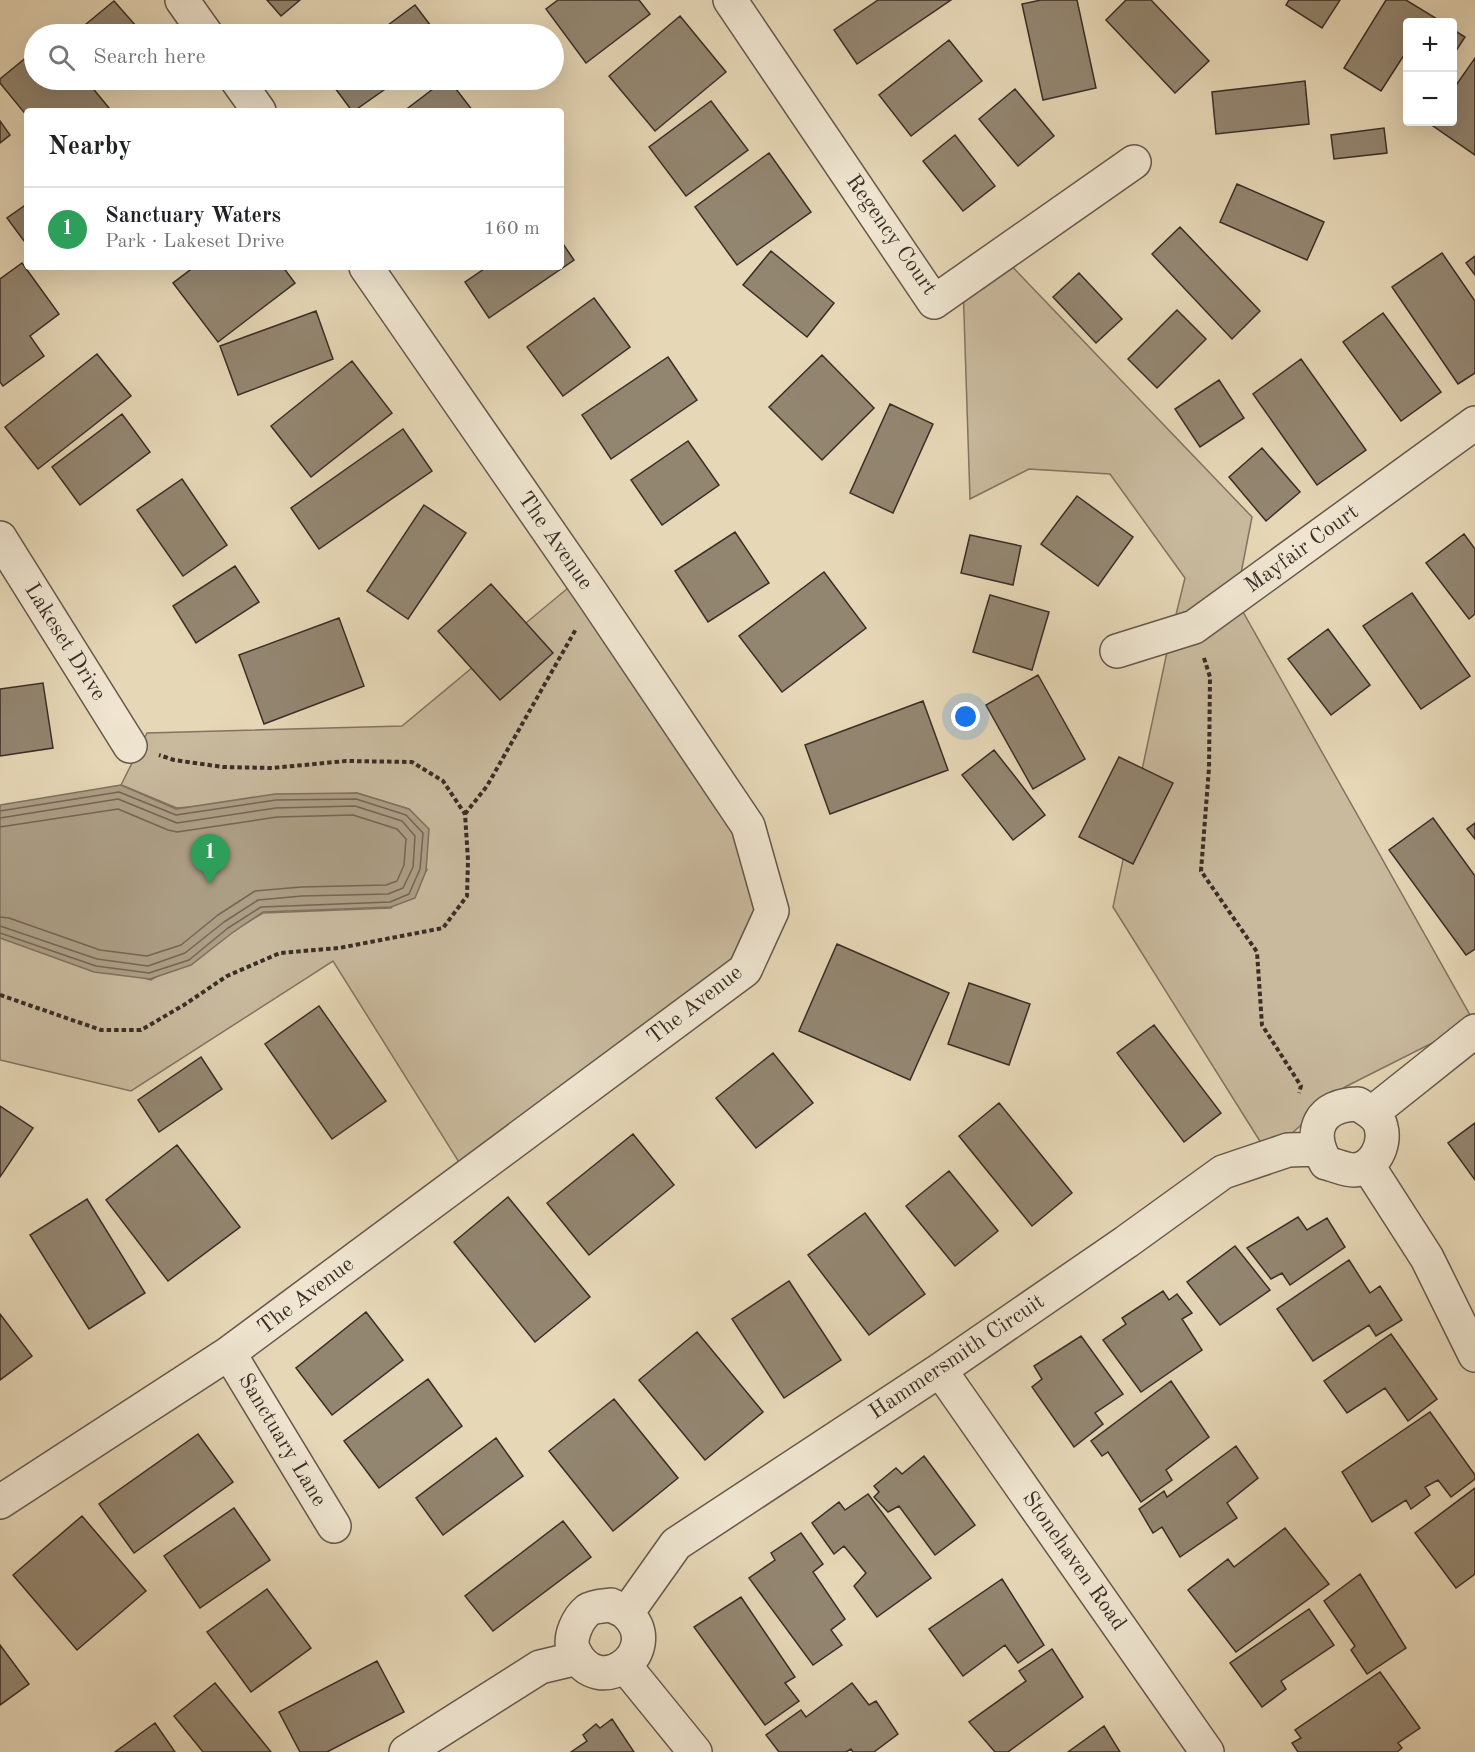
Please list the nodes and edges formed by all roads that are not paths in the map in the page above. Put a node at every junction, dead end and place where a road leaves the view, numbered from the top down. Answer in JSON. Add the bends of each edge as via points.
{"nodes":[{"id":1,"x":182,"y":0,"type":"edge"},
{"id":2,"x":730,"y":0,"type":"edge"},
{"id":3,"x":199,"y":24,"type":"edge"},
{"id":4,"x":244,"y":90,"type":"edge"},
{"id":5,"x":257,"y":108,"type":"edge"},
{"id":6,"x":1134,"y":162,"type":"dead end"},
{"id":7,"x":368,"y":270,"type":"edge"},
{"id":8,"x":1475,"y":423,"type":"edge"},
{"id":9,"x":0,"y":538,"type":"edge"},
{"id":10,"x":1117,"y":651,"type":"dead end"},
{"id":11,"x":130,"y":746,"type":"road end"},
{"id":12,"x":1475,"y":1030,"type":"edge"},
{"id":13,"x":1372,"y":1113,"type":"junction"},
{"id":14,"x":1318,"y":1149,"type":"junction"},
{"id":15,"x":1368,"y":1166,"type":"junction"},
{"id":16,"x":229,"y":1353,"type":"junction"},
{"id":17,"x":1475,"y":1355,"type":"edge"},
{"id":18,"x":940,"y":1370,"type":"junction"},
{"id":19,"x":0,"y":1502,"type":"edge"},
{"id":20,"x":334,"y":1526,"type":"dead end"},
{"id":21,"x":627,"y":1613,"type":"junction"},
{"id":22,"x":578,"y":1658,"type":"junction"},
{"id":23,"x":626,"y":1666,"type":"junction"},
{"id":24,"x":406,"y":1752,"type":"edge"},
{"id":25,"x":695,"y":1752,"type":"edge"},
{"id":26,"x":1207,"y":1752,"type":"edge"}],
"edges":[{"from":1,"to":3,"type":"street"},
{"from":2,"to":6,"type":"street","name":"Regency Court","via":[[934,302]]},
{"from":4,"to":5,"type":"street"},
{"from":7,"to":16,"type":"street","name":"The Avenue","via":[[748,826],[772,911],[745,970]]},
{"from":8,"to":10,"type":"street","name":"Mayfair Court","via":[[1194,627]]},
{"from":9,"to":11,"type":"street","name":"Lakeset Drive"},
{"from":12,"to":13,"type":"street"},
{"from":13,"to":14,"type":"street","via":[[1358,1104],[1329,1111],[1316,1133]]},
{"from":13,"to":15,"type":"street","via":[[1381,1126],[1382,1146]]},
{"from":14,"to":15,"type":"street","via":[[1326,1163],[1354,1170]]},
{"from":14,"to":18,"type":"street","name":"Hammersmith Circuit","via":[[1288,1150],[1223,1172]]},
{"from":15,"to":17,"type":"street","via":[[1427,1258]]},
{"from":16,"to":19,"type":"street","name":"The Avenue"},
{"from":16,"to":20,"type":"street","name":"Sanctuary Lane"},
{"from":18,"to":21,"type":"street","name":"Hammersmith Circuit","via":[[676,1544]]},
{"from":18,"to":26,"type":"street","name":"Stonehaven Road"},
{"from":21,"to":22,"type":"street","via":[[611,1605],[590,1608],[576,1624],[572,1646]]},
{"from":21,"to":23,"type":"street","via":[[640,1641]]},
{"from":22,"to":23,"type":"street","via":[[587,1670],[602,1674]]},
{"from":22,"to":24,"type":"street","via":[[540,1667]]},
{"from":23,"to":25,"type":"street"}]}
